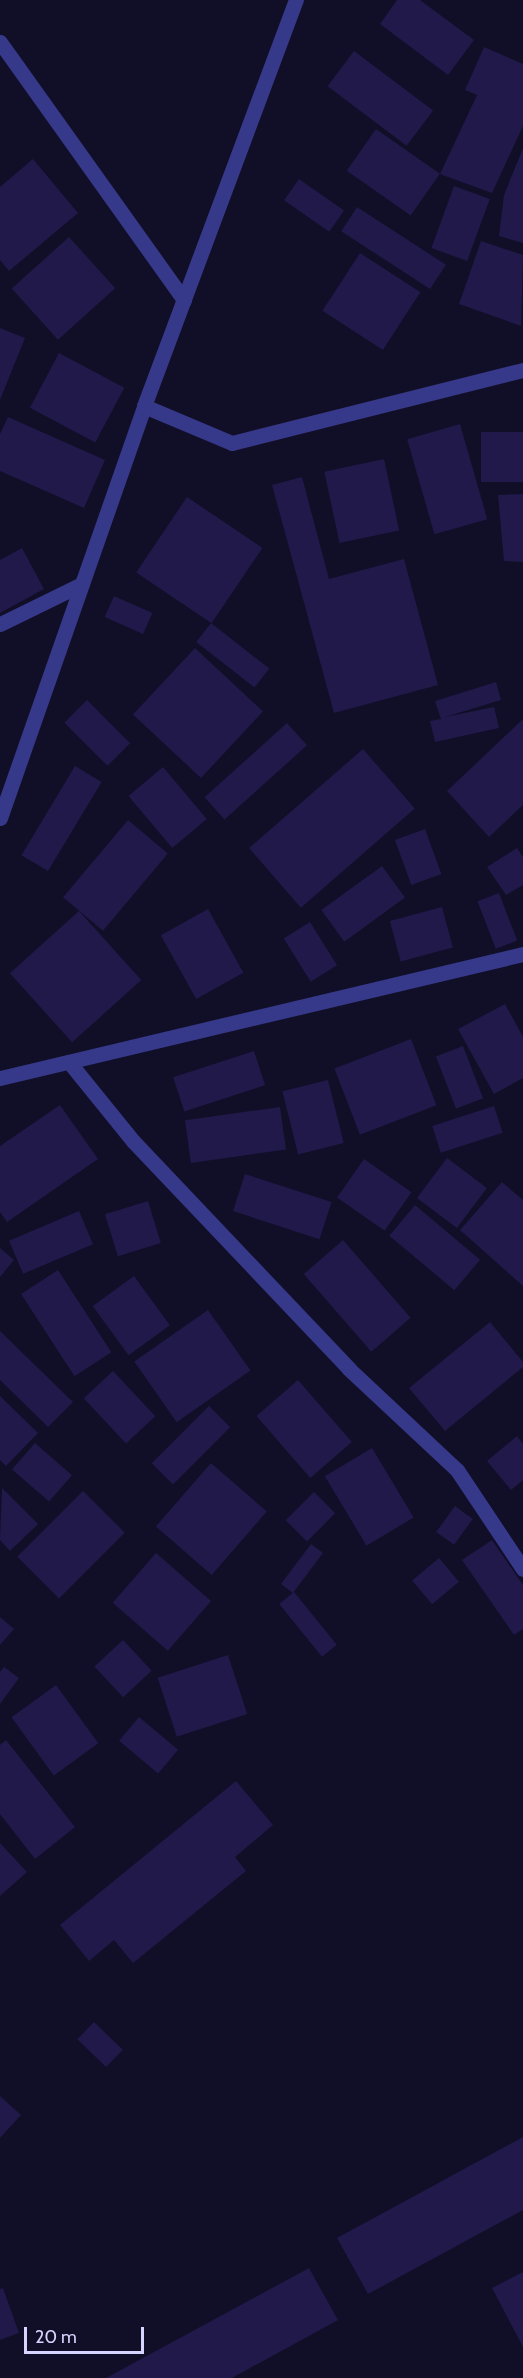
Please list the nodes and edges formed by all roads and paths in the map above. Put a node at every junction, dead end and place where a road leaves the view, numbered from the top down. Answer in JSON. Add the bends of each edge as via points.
{"nodes":[{"id":1,"x":296,"y":0,"type":"edge"},
{"id":2,"x":0,"y":42,"type":"edge"},
{"id":3,"x":184,"y":300,"type":"junction"},
{"id":4,"x":523,"y":370,"type":"edge"},
{"id":5,"x":144,"y":406,"type":"junction"},
{"id":6,"x":82,"y":584,"type":"junction"},
{"id":7,"x":0,"y":624,"type":"edge"},
{"id":8,"x":0,"y":818,"type":"edge"},
{"id":9,"x":523,"y":954,"type":"edge"},
{"id":10,"x":69,"y":1062,"type":"junction"},
{"id":11,"x":0,"y":1078,"type":"edge"},
{"id":12,"x":523,"y":1569,"type":"edge"}],
"edges":[{"from":1,"to":3,"type":"street"},
{"from":2,"to":3,"type":"street"},
{"from":3,"to":5,"type":"street"},
{"from":4,"to":5,"type":"street","via":[[232,443]]},
{"from":5,"to":6,"type":"street"},
{"from":6,"to":7,"type":"street"},
{"from":6,"to":8,"type":"street"},
{"from":9,"to":10,"type":"street"},
{"from":10,"to":11,"type":"street"},
{"from":10,"to":12,"type":"street","via":[[133,1141],[349,1369],[457,1470]]}]}
